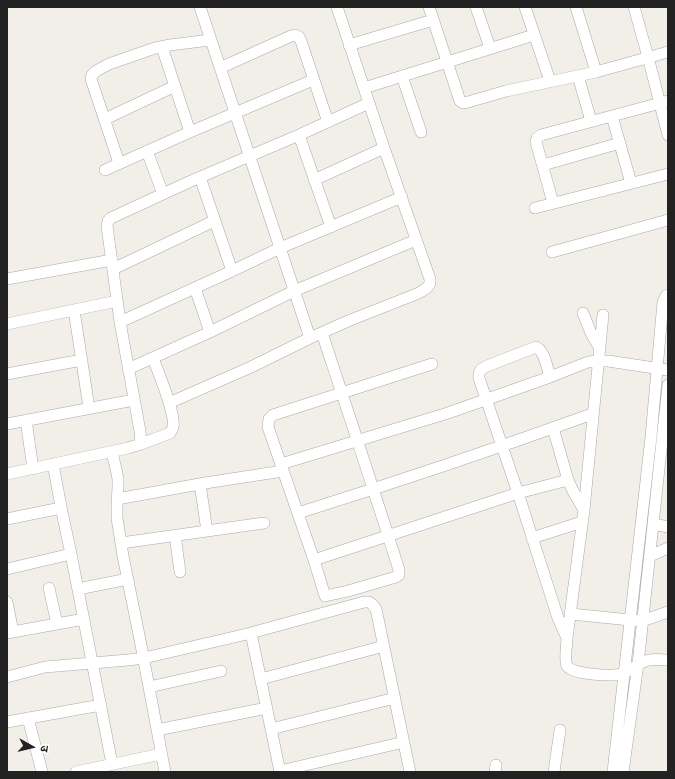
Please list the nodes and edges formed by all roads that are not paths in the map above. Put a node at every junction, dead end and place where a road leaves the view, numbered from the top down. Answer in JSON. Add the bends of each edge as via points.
{"nodes":[{"id":1,"x":200,"y":7,"type":"edge"},
{"id":2,"x":337,"y":7,"type":"edge"},
{"id":3,"x":476,"y":7,"type":"edge"},
{"id":4,"x":525,"y":7,"type":"edge"},
{"id":5,"x":576,"y":7,"type":"edge"},
{"id":6,"x":634,"y":7,"type":"edge"},
{"id":7,"x":433,"y":11,"type":"edge"},
{"id":8,"x":534,"y":35,"type":"junction"},
{"id":9,"x":210,"y":40,"type":"junction"},
{"id":10,"x":349,"y":45,"type":"junction"},
{"id":11,"x":162,"y":47,"type":"junction"},
{"id":12,"x":490,"y":48,"type":"junction"},
{"id":13,"x":668,"y":52,"type":"edge"},
{"id":14,"x":648,"y":57,"type":"junction"},
{"id":15,"x":447,"y":62,"type":"junction"},
{"id":16,"x":220,"y":68,"type":"junction"},
{"id":17,"x":596,"y":72,"type":"junction"},
{"id":18,"x":402,"y":76,"type":"junction"},
{"id":19,"x":578,"y":76,"type":"junction"},
{"id":20,"x":313,"y":80,"type":"junction"},
{"id":21,"x":550,"y":81,"type":"junction"},
{"id":22,"x":175,"y":86,"type":"junction"},
{"id":23,"x":364,"y":88,"type":"junction"},
{"id":24,"x":664,"y":102,"type":"edge"},
{"id":25,"x":369,"y":103,"type":"junction"},
{"id":26,"x":235,"y":113,"type":"junction"},
{"id":27,"x":612,"y":116,"type":"junction"},
{"id":28,"x":105,"y":119,"type":"junction"},
{"id":29,"x":591,"y":121,"type":"junction"},
{"id":30,"x":328,"y":122,"type":"junction"},
{"id":31,"x":190,"y":132,"type":"junction"},
{"id":32,"x":421,"y":132,"type":"dead end"},
{"id":33,"x":299,"y":135,"type":"junction"},
{"id":34,"x":668,"y":135,"type":"edge"},
{"id":35,"x":620,"y":144,"type":"junction"},
{"id":36,"x":384,"y":148,"type":"junction"},
{"id":37,"x":147,"y":151,"type":"junction"},
{"id":38,"x":249,"y":156,"type":"junction"},
{"id":39,"x":119,"y":164,"type":"junction"},
{"id":40,"x":543,"y":165,"type":"junction"},
{"id":41,"x":105,"y":170,"type":"dead end"},
{"id":42,"x":668,"y":174,"type":"edge"},
{"id":43,"x":200,"y":177,"type":"junction"},
{"id":44,"x":314,"y":180,"type":"junction"},
{"id":45,"x":631,"y":184,"type":"junction"},
{"id":46,"x":163,"y":194,"type":"junction"},
{"id":47,"x":402,"y":197,"type":"junction"},
{"id":48,"x":554,"y":203,"type":"junction"},
{"id":49,"x":535,"y":208,"type":"dead end"},
{"id":50,"x":668,"y":220,"type":"edge"},
{"id":51,"x":214,"y":221,"type":"junction"},
{"id":52,"x":331,"y":227,"type":"junction"},
{"id":53,"x":416,"y":240,"type":"junction"},
{"id":54,"x":280,"y":248,"type":"junction"},
{"id":55,"x":552,"y":252,"type":"dead end"},
{"id":56,"x":113,"y":264,"type":"junction"},
{"id":57,"x":232,"y":271,"type":"junction"},
{"id":58,"x":7,"y":279,"type":"edge"},
{"id":59,"x":194,"y":288,"type":"junction"},
{"id":60,"x":294,"y":291,"type":"junction"},
{"id":61,"x":668,"y":295,"type":"edge"},
{"id":62,"x":117,"y":301,"type":"junction"},
{"id":63,"x":74,"y":310,"type":"junction"},
{"id":64,"x":583,"y":313,"type":"dead end"},
{"id":65,"x":603,"y":315,"type":"dead end"},
{"id":66,"x":120,"y":322,"type":"junction"},
{"id":67,"x":7,"y":324,"type":"edge"},
{"id":68,"x":210,"y":332,"type":"junction"},
{"id":69,"x":322,"y":333,"type":"junction"},
{"id":70,"x":310,"y":338,"type":"junction"},
{"id":71,"x":599,"y":347,"type":"junction"},
{"id":72,"x":153,"y":358,"type":"junction"},
{"id":73,"x":82,"y":360,"type":"junction"},
{"id":74,"x":598,"y":361,"type":"junction"},
{"id":75,"x":432,"y":364,"type":"dead end"},
{"id":76,"x":128,"y":369,"type":"junction"},
{"id":77,"x":663,"y":369,"type":"edge"},
{"id":78,"x":7,"y":374,"type":"edge"},
{"id":79,"x":550,"y":377,"type":"junction"},
{"id":80,"x":668,"y":385,"type":"edge"},
{"id":81,"x":342,"y":392,"type":"junction"},
{"id":82,"x":134,"y":400,"type":"junction"},
{"id":83,"x":486,"y":400,"type":"junction"},
{"id":84,"x":169,"y":403,"type":"junction"},
{"id":85,"x":89,"y":408,"type":"junction"},
{"id":86,"x":592,"y":414,"type":"junction"},
{"id":87,"x":26,"y":420,"type":"junction"},
{"id":88,"x":7,"y":424,"type":"edge"},
{"id":89,"x":553,"y":428,"type":"junction"},
{"id":90,"x":357,"y":441,"type":"junction"},
{"id":91,"x":141,"y":444,"type":"junction"},
{"id":92,"x":502,"y":446,"type":"junction"},
{"id":93,"x":112,"y":452,"type":"junction"},
{"id":94,"x":53,"y":464,"type":"junction"},
{"id":95,"x":33,"y":468,"type":"junction"},
{"id":96,"x":282,"y":468,"type":"junction"},
{"id":97,"x":7,"y":474,"type":"edge"},
{"id":98,"x":568,"y":480,"type":"junction"},
{"id":99,"x":200,"y":484,"type":"junction"},
{"id":100,"x":373,"y":489,"type":"junction"},
{"id":101,"x":518,"y":493,"type":"junction"},
{"id":102,"x":117,"y":499,"type":"junction"},
{"id":103,"x":61,"y":508,"type":"junction"},
{"id":104,"x":584,"y":510,"type":"junction"},
{"id":105,"x":298,"y":513,"type":"junction"},
{"id":106,"x":7,"y":520,"type":"edge"},
{"id":107,"x":264,"y":522,"type":"dead end"},
{"id":108,"x":582,"y":522,"type":"junction"},
{"id":109,"x":653,"y":524,"type":"junction"},
{"id":110,"x":668,"y":527,"type":"edge"},
{"id":111,"x":207,"y":531,"type":"junction"},
{"id":112,"x":175,"y":535,"type":"junction"},
{"id":113,"x":389,"y":536,"type":"junction"},
{"id":114,"x":532,"y":538,"type":"junction"},
{"id":115,"x":121,"y":543,"type":"junction"},
{"id":116,"x":668,"y":548,"type":"edge"},
{"id":117,"x":71,"y":554,"type":"junction"},
{"id":118,"x":650,"y":556,"type":"junction"},
{"id":119,"x":314,"y":560,"type":"junction"},
{"id":120,"x":7,"y":569,"type":"edge"},
{"id":121,"x":180,"y":572,"type":"dead end"},
{"id":122,"x":128,"y":579,"type":"junction"},
{"id":123,"x":49,"y":588,"type":"dead end"},
{"id":124,"x":78,"y":589,"type":"junction"},
{"id":125,"x":325,"y":596,"type":"junction"},
{"id":126,"x":7,"y":602,"type":"edge"},
{"id":127,"x":330,"y":611,"type":"junction"},
{"id":128,"x":668,"y":612,"type":"edge"},
{"id":129,"x":571,"y":614,"type":"junction"},
{"id":130,"x":84,"y":619,"type":"junction"},
{"id":131,"x":630,"y":620,"type":"junction"},
{"id":132,"x":642,"y":621,"type":"junction"},
{"id":133,"x":57,"y":624,"type":"junction"},
{"id":134,"x":10,"y":633,"type":"edge"},
{"id":135,"x":251,"y":633,"type":"junction"},
{"id":136,"x":567,"y":638,"type":"junction"},
{"id":137,"x":384,"y":646,"type":"junction"},
{"id":138,"x":144,"y":658,"type":"junction"},
{"id":139,"x":668,"y":660,"type":"edge"},
{"id":140,"x":92,"y":663,"type":"junction"},
{"id":141,"x":638,"y":664,"type":"junction"},
{"id":142,"x":221,"y":671,"type":"dead end"},
{"id":143,"x":624,"y":673,"type":"junction"},
{"id":144,"x":7,"y":677,"type":"edge"},
{"id":145,"x":261,"y":679,"type":"junction"},
{"id":146,"x":149,"y":687,"type":"junction"},
{"id":147,"x":395,"y":698,"type":"junction"},
{"id":148,"x":101,"y":705,"type":"junction"},
{"id":149,"x":267,"y":708,"type":"junction"},
{"id":150,"x":28,"y":718,"type":"junction"},
{"id":151,"x":7,"y":722,"type":"edge"},
{"id":152,"x":271,"y":729,"type":"junction"},
{"id":153,"x":157,"y":730,"type":"junction"},
{"id":154,"x":560,"y":730,"type":"dead end"},
{"id":155,"x":404,"y":742,"type":"junction"},
{"id":156,"x":162,"y":754,"type":"junction"},
{"id":157,"x":112,"y":764,"type":"junction"},
{"id":158,"x":42,"y":772,"type":"edge"},
{"id":159,"x":76,"y":772,"type":"edge"},
{"id":160,"x":165,"y":772,"type":"edge"},
{"id":161,"x":280,"y":772,"type":"edge"},
{"id":162,"x":410,"y":772,"type":"edge"},
{"id":163,"x":554,"y":772,"type":"edge"},
{"id":164,"x":613,"y":772,"type":"edge"},
{"id":165,"x":624,"y":772,"type":"edge"}],
"edges":[{"from":1,"to":9,"type":"street"},
{"from":2,"to":10,"type":"street"},
{"from":3,"to":12,"type":"street"},
{"from":4,"to":8,"type":"street"},
{"from":5,"to":17,"type":"street"},
{"from":6,"to":14,"type":"street"},
{"from":7,"to":10,"type":"street"},
{"from":7,"to":15,"type":"street"},
{"from":8,"to":12,"type":"street"},
{"from":8,"to":21,"type":"street"},
{"from":9,"to":11,"type":"street"},
{"from":9,"to":16,"type":"street"},
{"from":10,"to":23,"type":"street"},
{"from":11,"to":22,"type":"street"},
{"from":11,"to":28,"type":"street","via":[[109,64],[92,75],[91,79]]},
{"from":12,"to":15,"type":"street"},
{"from":13,"to":14,"type":"street"},
{"from":14,"to":17,"type":"street"},
{"from":14,"to":24,"type":"street"},
{"from":15,"to":18,"type":"street"},
{"from":15,"to":21,"type":"street","via":[[460,101],[463,102]]},
{"from":16,"to":20,"type":"street","via":[[295,35],[301,41]]},
{"from":16,"to":26,"type":"street"},
{"from":17,"to":19,"type":"street"},
{"from":18,"to":23,"type":"street"},
{"from":18,"to":32,"type":"street"},
{"from":19,"to":21,"type":"street"},
{"from":19,"to":29,"type":"street"},
{"from":20,"to":26,"type":"street"},
{"from":20,"to":30,"type":"street"},
{"from":22,"to":28,"type":"street"},
{"from":22,"to":31,"type":"street"},
{"from":23,"to":25,"type":"street"},
{"from":24,"to":27,"type":"street"},
{"from":24,"to":34,"type":"street"},
{"from":25,"to":30,"type":"street"},
{"from":25,"to":36,"type":"street"},
{"from":26,"to":31,"type":"street"},
{"from":26,"to":38,"type":"street"},
{"from":27,"to":29,"type":"street"},
{"from":27,"to":35,"type":"street"},
{"from":28,"to":39,"type":"street"},
{"from":29,"to":40,"type":"street","via":[[537,138]]},
{"from":30,"to":33,"type":"street"},
{"from":31,"to":37,"type":"street"},
{"from":33,"to":38,"type":"street"},
{"from":33,"to":44,"type":"street"},
{"from":35,"to":40,"type":"street"},
{"from":35,"to":45,"type":"street"},
{"from":36,"to":44,"type":"street"},
{"from":36,"to":47,"type":"street"},
{"from":37,"to":39,"type":"street"},
{"from":37,"to":46,"type":"street"},
{"from":38,"to":43,"type":"street"},
{"from":38,"to":54,"type":"street"},
{"from":39,"to":41,"type":"street"},
{"from":40,"to":48,"type":"street"},
{"from":42,"to":45,"type":"street"},
{"from":43,"to":46,"type":"street"},
{"from":43,"to":51,"type":"street"},
{"from":44,"to":52,"type":"street"},
{"from":45,"to":48,"type":"street"},
{"from":46,"to":56,"type":"street","via":[[108,221]]},
{"from":47,"to":52,"type":"street"},
{"from":47,"to":53,"type":"street"},
{"from":48,"to":49,"type":"street"},
{"from":50,"to":55,"type":"street"},
{"from":51,"to":56,"type":"street"},
{"from":51,"to":57,"type":"street"},
{"from":52,"to":54,"type":"street"},
{"from":53,"to":60,"type":"street"},
{"from":53,"to":69,"type":"street","via":[[430,279],[429,287]]},
{"from":54,"to":57,"type":"street"},
{"from":54,"to":60,"type":"street"},
{"from":56,"to":58,"type":"street"},
{"from":56,"to":62,"type":"street"},
{"from":57,"to":59,"type":"street"},
{"from":59,"to":66,"type":"street"},
{"from":59,"to":68,"type":"street"},
{"from":60,"to":68,"type":"street"},
{"from":60,"to":70,"type":"street"},
{"from":61,"to":77,"type":"street","via":[[663,302]]},
{"from":62,"to":63,"type":"street"},
{"from":62,"to":66,"type":"street"},
{"from":63,"to":67,"type":"street"},
{"from":63,"to":73,"type":"street"},
{"from":64,"to":71,"type":"street"},
{"from":65,"to":71,"type":"street"},
{"from":66,"to":76,"type":"street"},
{"from":68,"to":72,"type":"street"},
{"from":69,"to":70,"type":"street"},
{"from":69,"to":81,"type":"street"},
{"from":70,"to":84,"type":"street"},
{"from":71,"to":74,"type":"street"},
{"from":72,"to":76,"type":"street"},
{"from":72,"to":84,"type":"street"},
{"from":73,"to":78,"type":"street"},
{"from":73,"to":85,"type":"street"},
{"from":74,"to":77,"type":"street"},
{"from":74,"to":79,"type":"street","via":[[588,362]]},
{"from":74,"to":86,"type":"street"},
{"from":75,"to":81,"type":"street"},
{"from":76,"to":82,"type":"street"},
{"from":77,"to":131,"type":"street","via":[[651,437]]},
{"from":79,"to":83,"type":"street"},
{"from":79,"to":83,"type":"street","via":[[540,348],[533,348],[480,370],[479,378]]},
{"from":80,"to":109,"type":"street"},
{"from":81,"to":90,"type":"street"},
{"from":81,"to":96,"type":"street","via":[[273,415],[269,419],[268,427]]},
{"from":82,"to":85,"type":"street"},
{"from":82,"to":91,"type":"street"},
{"from":83,"to":90,"type":"street"},
{"from":83,"to":92,"type":"street"},
{"from":84,"to":91,"type":"street","via":[[173,418],[170,433]]},
{"from":85,"to":87,"type":"street"},
{"from":86,"to":89,"type":"street"},
{"from":86,"to":104,"type":"street"},
{"from":87,"to":88,"type":"street"},
{"from":87,"to":95,"type":"street"},
{"from":89,"to":92,"type":"street"},
{"from":89,"to":98,"type":"street"},
{"from":90,"to":96,"type":"street"},
{"from":90,"to":100,"type":"street"},
{"from":91,"to":93,"type":"street"},
{"from":92,"to":100,"type":"street"},
{"from":92,"to":101,"type":"street"},
{"from":93,"to":94,"type":"street"},
{"from":93,"to":102,"type":"street","via":[[118,479]]},
{"from":94,"to":95,"type":"street"},
{"from":94,"to":103,"type":"street"},
{"from":95,"to":97,"type":"street"},
{"from":96,"to":99,"type":"street"},
{"from":96,"to":105,"type":"street"},
{"from":98,"to":101,"type":"street"},
{"from":98,"to":104,"type":"street"},
{"from":99,"to":102,"type":"street"},
{"from":99,"to":111,"type":"street"},
{"from":100,"to":105,"type":"street"},
{"from":100,"to":113,"type":"street"},
{"from":101,"to":113,"type":"street"},
{"from":101,"to":114,"type":"street"},
{"from":102,"to":115,"type":"street"},
{"from":103,"to":106,"type":"street"},
{"from":103,"to":117,"type":"street"},
{"from":104,"to":108,"type":"street"},
{"from":105,"to":119,"type":"street"},
{"from":107,"to":111,"type":"street"},
{"from":108,"to":114,"type":"street"},
{"from":108,"to":129,"type":"street"},
{"from":109,"to":110,"type":"street"},
{"from":109,"to":118,"type":"street"},
{"from":111,"to":112,"type":"street"},
{"from":112,"to":115,"type":"street"},
{"from":112,"to":121,"type":"street"},
{"from":113,"to":119,"type":"street"},
{"from":113,"to":125,"type":"street","via":[[399,575],[389,580]]},
{"from":114,"to":136,"type":"street"},
{"from":115,"to":122,"type":"street"},
{"from":116,"to":118,"type":"street"},
{"from":117,"to":120,"type":"street"},
{"from":117,"to":124,"type":"street"},
{"from":118,"to":132,"type":"street"},
{"from":119,"to":125,"type":"street"},
{"from":122,"to":124,"type":"street"},
{"from":122,"to":138,"type":"street"},
{"from":123,"to":133,"type":"street"},
{"from":124,"to":130,"type":"street"},
{"from":125,"to":127,"type":"street"},
{"from":126,"to":134,"type":"street"},
{"from":127,"to":135,"type":"street"},
{"from":127,"to":137,"type":"street","via":[[369,602],[376,609]]},
{"from":128,"to":132,"type":"street"},
{"from":129,"to":131,"type":"street"},
{"from":129,"to":136,"type":"street"},
{"from":130,"to":133,"type":"street"},
{"from":130,"to":140,"type":"street"},
{"from":131,"to":132,"type":"street"},
{"from":131,"to":143,"type":"street"},
{"from":132,"to":141,"type":"street"},
{"from":133,"to":134,"type":"street"},
{"from":135,"to":138,"type":"street"},
{"from":135,"to":145,"type":"street"},
{"from":136,"to":143,"type":"street","via":[[567,666],[572,670],[609,675]]},
{"from":137,"to":145,"type":"street"},
{"from":137,"to":147,"type":"street"},
{"from":138,"to":140,"type":"street"},
{"from":138,"to":146,"type":"street"},
{"from":139,"to":141,"type":"street","via":[[649,660]]},
{"from":140,"to":144,"type":"street","via":[[45,667]]},
{"from":140,"to":148,"type":"street"},
{"from":141,"to":143,"type":"street"},
{"from":141,"to":165,"type":"street"},
{"from":142,"to":146,"type":"street"},
{"from":143,"to":164,"type":"street"},
{"from":145,"to":149,"type":"street"},
{"from":146,"to":153,"type":"street"},
{"from":147,"to":152,"type":"street"},
{"from":147,"to":155,"type":"street"},
{"from":148,"to":150,"type":"street"},
{"from":148,"to":157,"type":"street"},
{"from":149,"to":152,"type":"street"},
{"from":149,"to":153,"type":"street"},
{"from":150,"to":151,"type":"street"},
{"from":150,"to":158,"type":"street"},
{"from":152,"to":161,"type":"street"},
{"from":153,"to":156,"type":"street"},
{"from":154,"to":163,"type":"street"},
{"from":155,"to":161,"type":"street"},
{"from":155,"to":162,"type":"street"},
{"from":156,"to":157,"type":"street"},
{"from":156,"to":160,"type":"street"},
{"from":157,"to":159,"type":"street"}]}
